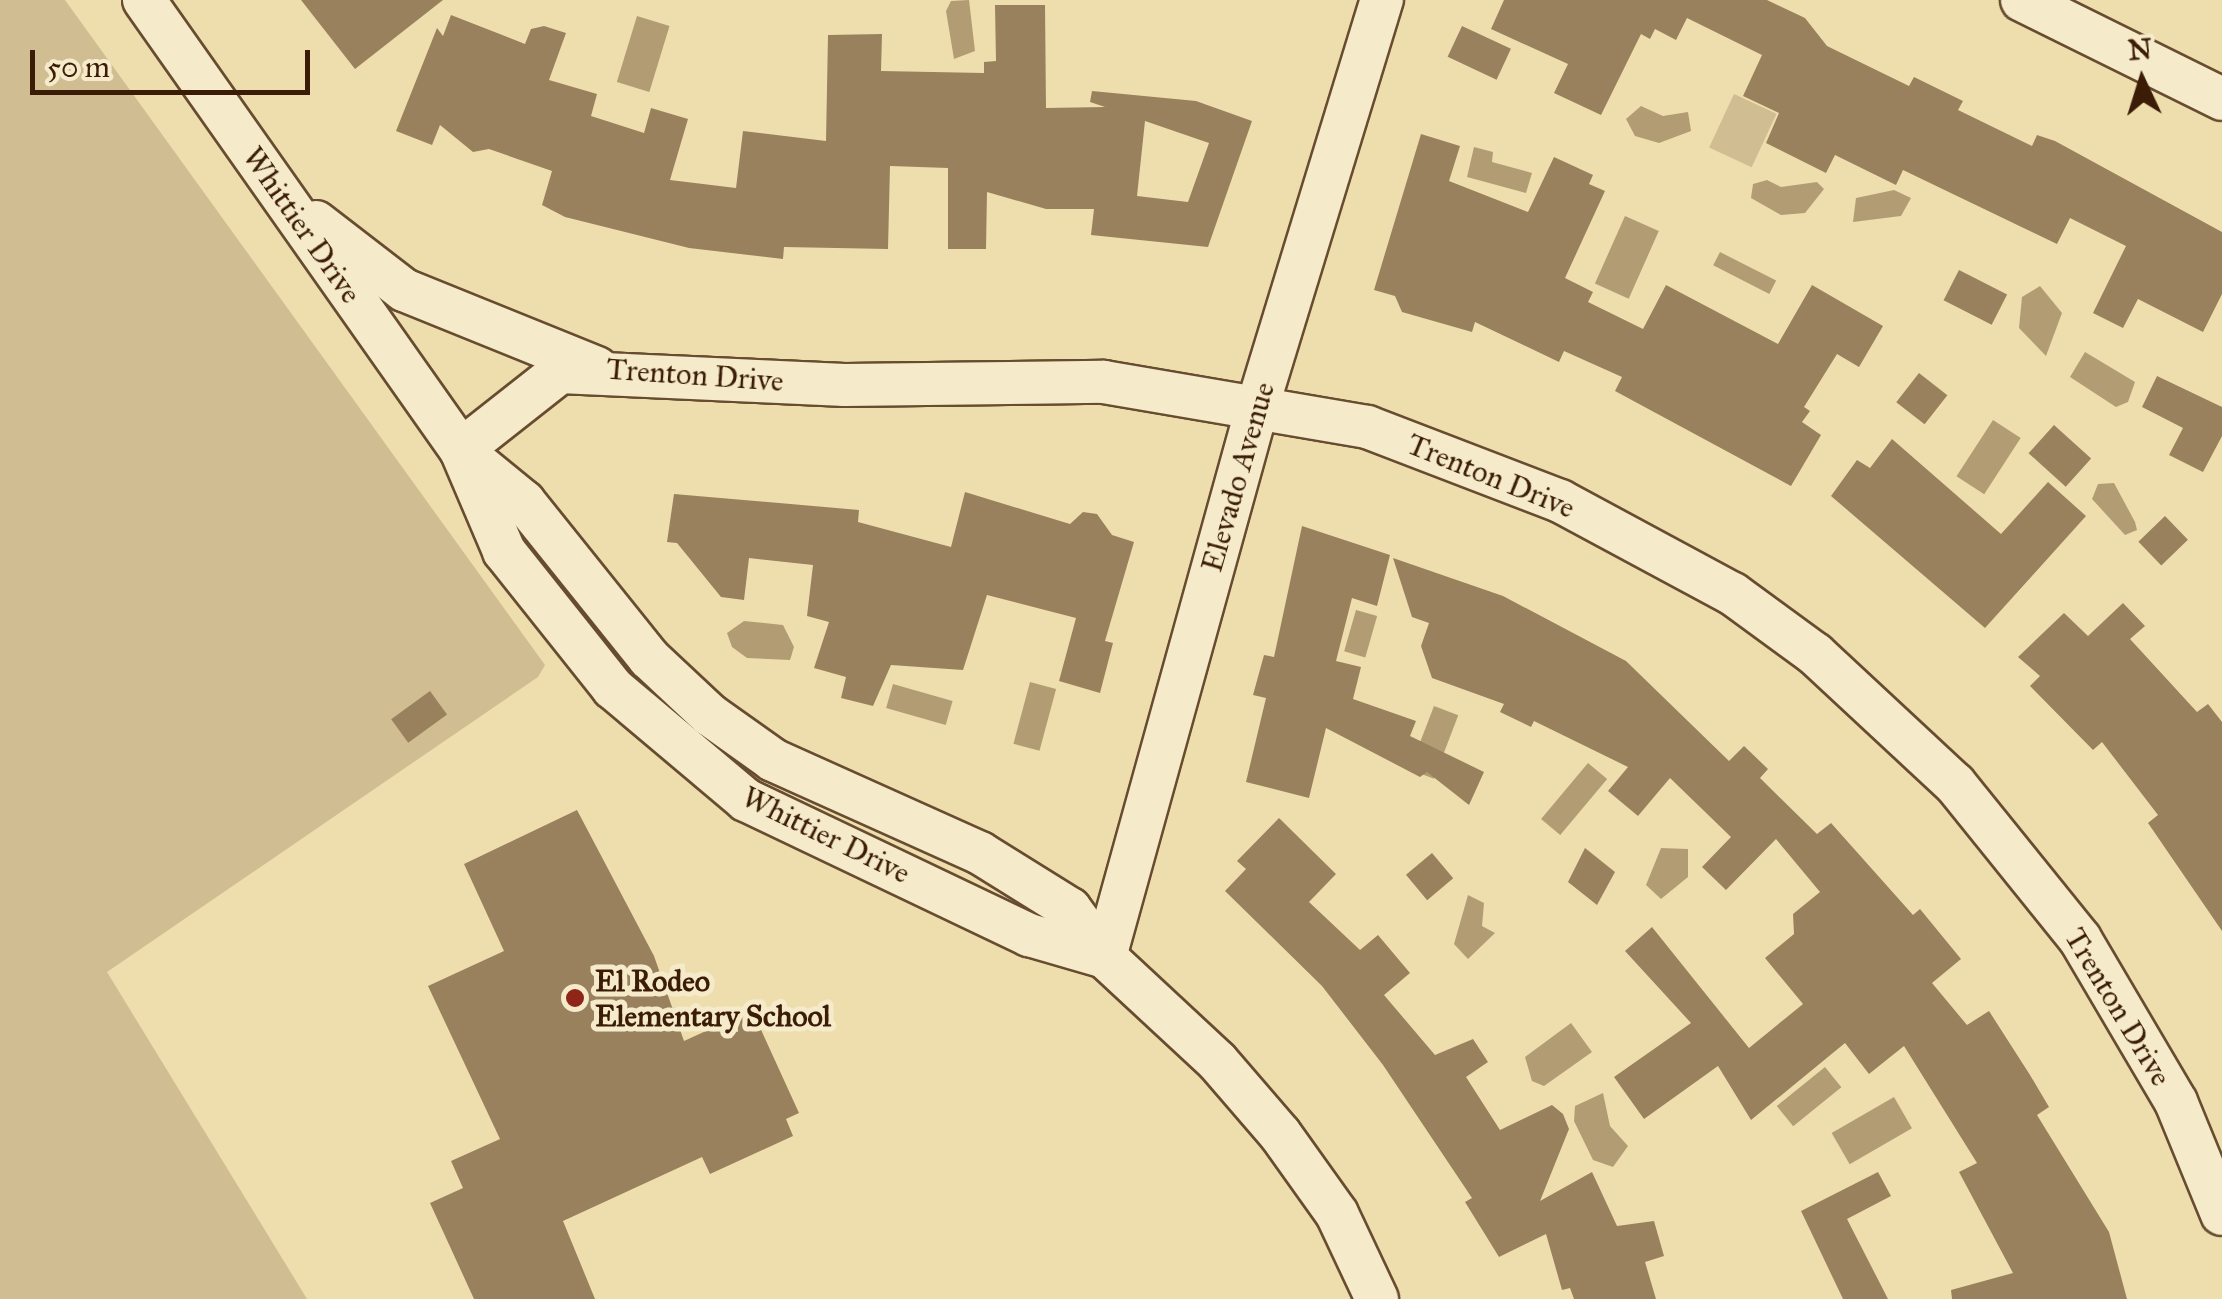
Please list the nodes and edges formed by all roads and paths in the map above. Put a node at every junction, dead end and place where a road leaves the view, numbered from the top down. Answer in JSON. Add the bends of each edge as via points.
{"nodes":[{"id":1,"x":144,"y":0,"type":"edge"},
{"id":2,"x":1382,"y":0,"type":"edge"},
{"id":3,"x":2022,"y":0,"type":"edge"},
{"id":4,"x":2222,"y":99,"type":"edge"},
{"id":5,"x":281,"y":195,"type":"junction"},
{"id":6,"x":597,"y":368,"type":"junction"},
{"id":7,"x":1257,"y":408,"type":"junction"},
{"id":8,"x":461,"y":450,"type":"junction"},
{"id":9,"x":1106,"y":957,"type":"junction"},
{"id":10,"x":2222,"y":1214,"type":"edge"},
{"id":11,"x":1377,"y":1299,"type":"edge"}],
"edges":[{"from":1,"to":5,"type":"street","name":"Whittier Drive"},
{"from":2,"to":7,"type":"street","name":"Elevado Avenue"},
{"from":3,"to":4,"type":"street"},
{"from":5,"to":6,"type":"street","via":[[404,290]]},
{"from":5,"to":8,"type":"street","name":"Whittier Drive"},
{"from":6,"to":7,"type":"street","name":"Trenton Drive","via":[[845,385],[1104,382]]},
{"from":6,"to":8,"type":"street","name":"Trenton Drive","via":[[560,372]]},
{"from":7,"to":9,"type":"street","name":"Elevado Avenue"},
{"from":7,"to":10,"type":"street","name":"Trenton Drive","via":[[1367,427],[1560,501],[1733,594],[1815,654],[1955,784],[2022,860],[2176,1102]]},
{"from":8,"to":9,"type":"street","name":"Whittier Drive","via":[[524,502],[649,658],[710,714],[773,760],[1042,888]]},
{"from":9,"to":11,"type":"street","name":"Whittier Drive","via":[[1217,1061],[1280,1134],[1337,1214]]}]}
